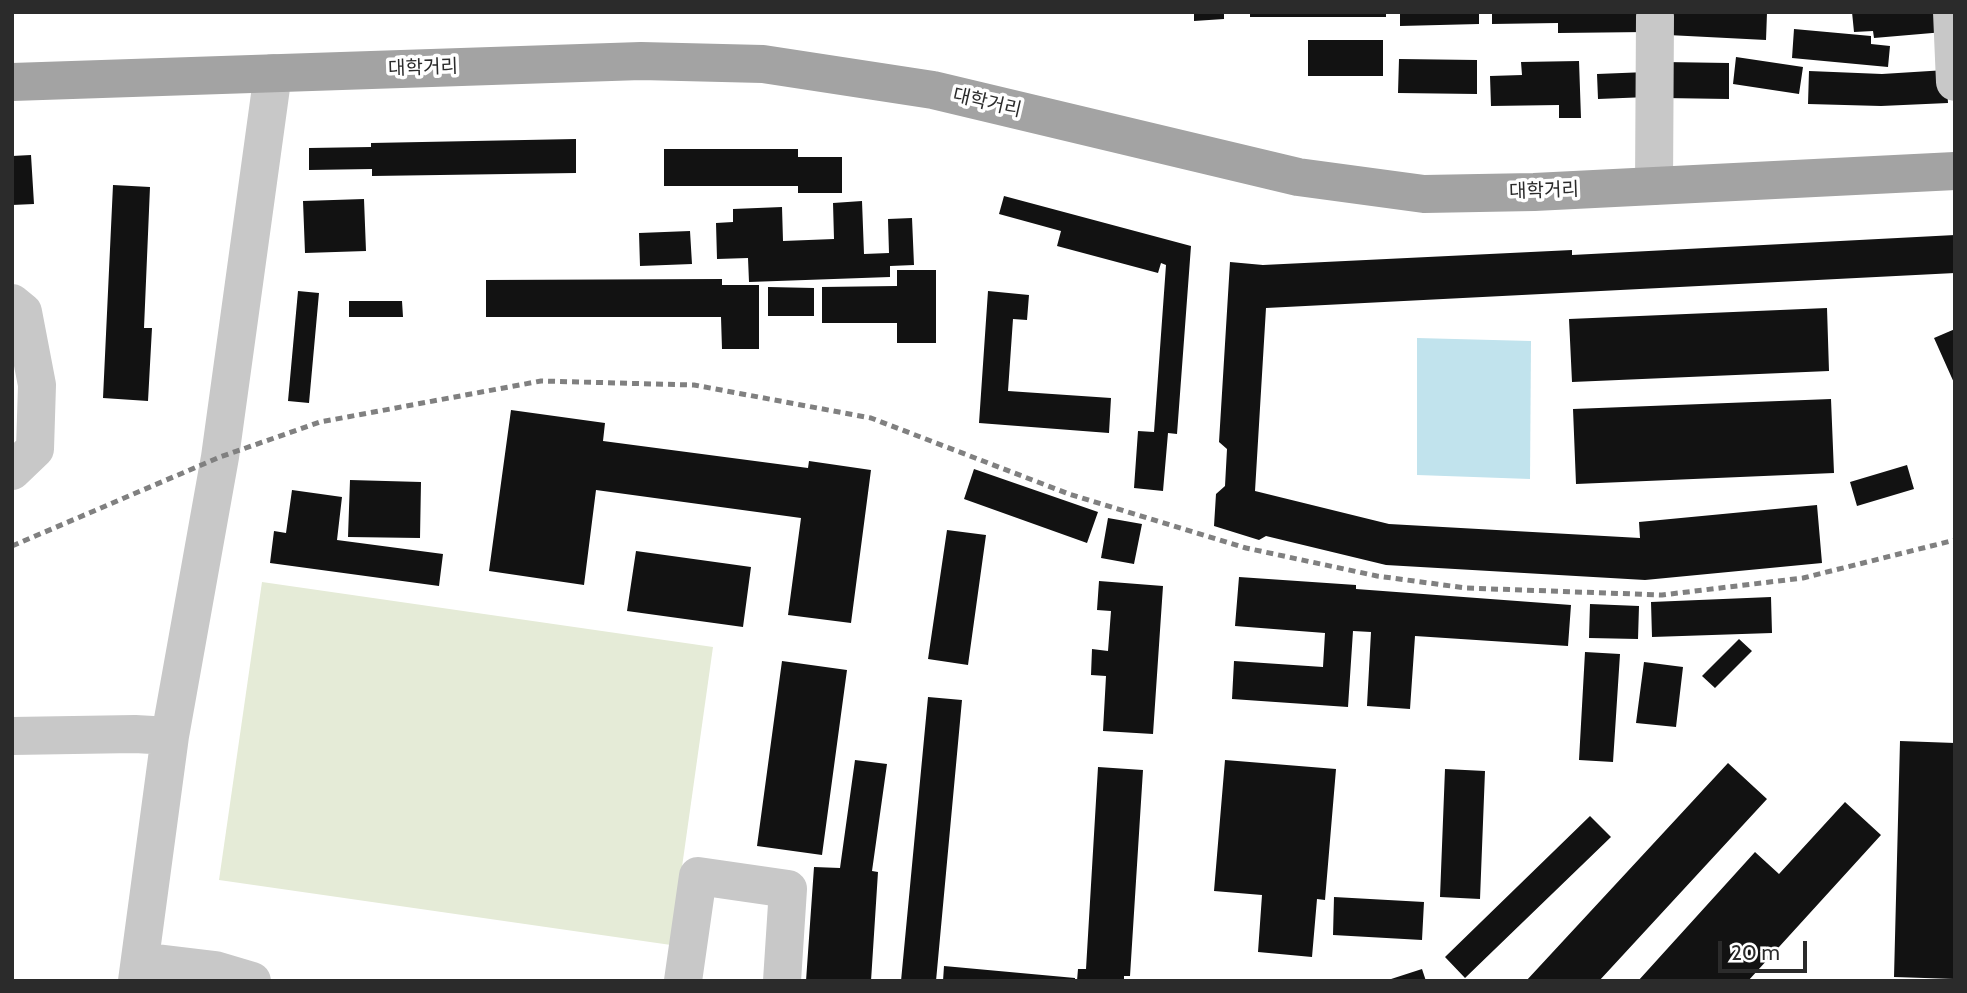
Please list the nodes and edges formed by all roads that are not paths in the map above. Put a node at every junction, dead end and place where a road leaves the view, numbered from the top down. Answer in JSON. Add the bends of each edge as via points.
{"nodes":[{"id":1,"x":1952,"y":12,"type":"edge"},
{"id":2,"x":1655,"y":16,"type":"dead end"},
{"id":3,"x":273,"y":73,"type":"junction"},
{"id":4,"x":12,"y":82,"type":"edge"},
{"id":5,"x":1955,"y":82,"type":"edge"},
{"id":6,"x":1955,"y":171,"type":"edge"},
{"id":7,"x":1654,"y":186,"type":"junction"},
{"id":8,"x":12,"y":303,"type":"edge"},
{"id":9,"x":12,"y":471,"type":"edge"},
{"id":10,"x":12,"y":736,"type":"edge"},
{"id":11,"x":170,"y":736,"type":"junction"},
{"id":12,"x":139,"y":971,"type":"edge"},
{"id":13,"x":252,"y":981,"type":"edge"},
{"id":14,"x":683,"y":981,"type":"edge"},
{"id":15,"x":782,"y":981,"type":"edge"}],
"edges":[{"from":1,"to":5,"type":"street"},
{"from":2,"to":7,"type":"street"},
{"from":3,"to":4,"type":"main road","name":"대학거리"},
{"from":3,"to":7,"type":"main road","name":"대학거리","via":[[641,61],[763,64],[933,90],[1298,177],[1424,194]]},
{"from":3,"to":11,"type":"street","via":[[220,457]]},
{"from":6,"to":7,"type":"main road","name":"대학거리"},
{"from":8,"to":9,"type":"street","via":[[23,312],[37,385],[35,449]]},
{"from":10,"to":11,"type":"street"},
{"from":11,"to":12,"type":"street"},
{"from":12,"to":13,"type":"street","via":[[215,970]]},
{"from":14,"to":15,"type":"street","via":[[698,876],[788,889]]}]}
